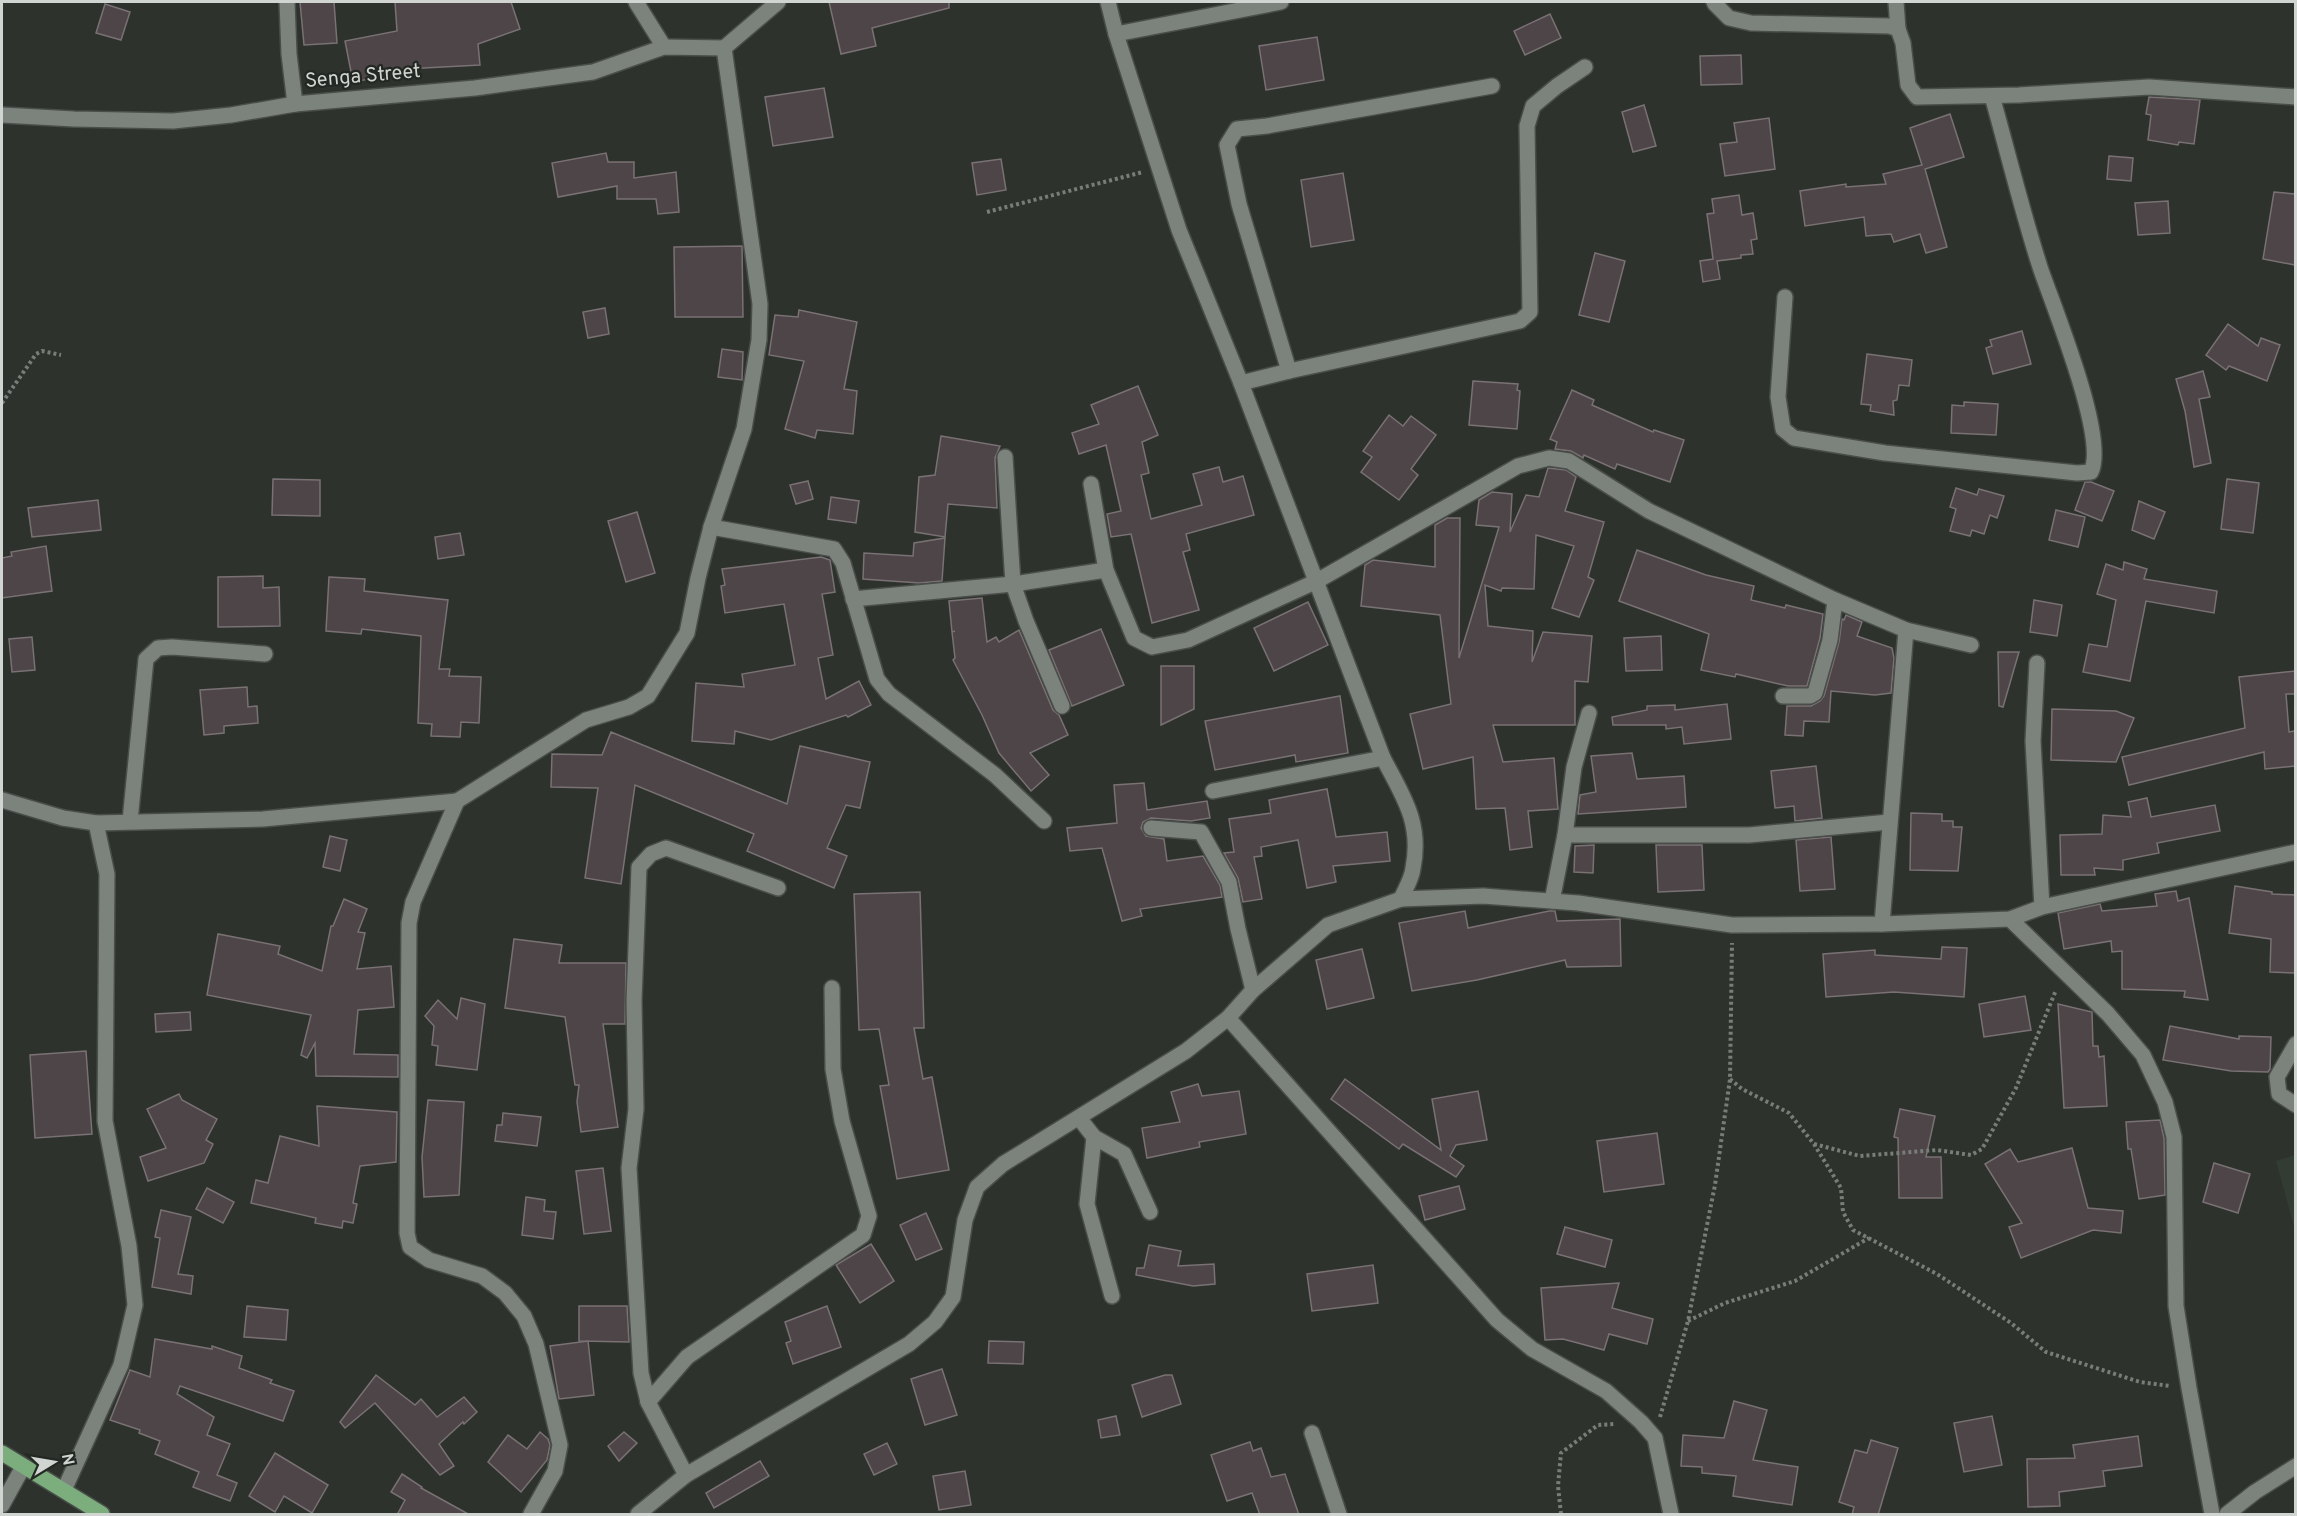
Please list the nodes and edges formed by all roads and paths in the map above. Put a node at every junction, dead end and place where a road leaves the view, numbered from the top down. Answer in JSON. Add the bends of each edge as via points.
{"nodes":[{"id":1,"x":287,"y":2,"type":"edge"},
{"id":2,"x":636,"y":2,"type":"edge"},
{"id":3,"x":778,"y":2,"type":"edge"},
{"id":4,"x":1108,"y":2,"type":"edge"},
{"id":5,"x":1281,"y":2,"type":"edge"},
{"id":6,"x":1714,"y":2,"type":"edge"},
{"id":7,"x":1896,"y":2,"type":"edge"},
{"id":8,"x":1898,"y":29,"type":"junction"},
{"id":9,"x":1116,"y":33,"type":"junction"},
{"id":10,"x":664,"y":47,"type":"junction"},
{"id":11,"x":724,"y":48,"type":"junction"},
{"id":12,"x":1586,"y":67,"type":"dead end"},
{"id":13,"x":1492,"y":86,"type":"dead end"},
{"id":14,"x":1992,"y":96,"type":"junction"},
{"id":15,"x":2295,"y":96,"type":"edge"},
{"id":16,"x":295,"y":104,"type":"junction"},
{"id":17,"x":2,"y":115,"type":"edge"},
{"id":18,"x":1159,"y":168,"type":"junction"},
{"id":19,"x":987,"y":212,"type":"dead end"},
{"id":20,"x":1785,"y":297,"type":"dead end"},
{"id":21,"x":62,"y":355,"type":"dead end"},
{"id":22,"x":1289,"y":371,"type":"junction"},
{"id":23,"x":1241,"y":383,"type":"junction"},
{"id":24,"x":2,"y":403,"type":"edge"},
{"id":25,"x":1005,"y":457,"type":"dead end"},
{"id":26,"x":1091,"y":484,"type":"dead end"},
{"id":27,"x":711,"y":527,"type":"junction"},
{"id":28,"x":1106,"y":570,"type":"junction"},
{"id":29,"x":1317,"y":581,"type":"junction"},
{"id":30,"x":1013,"y":584,"type":"junction"},
{"id":31,"x":854,"y":599,"type":"junction"},
{"id":32,"x":1835,"y":600,"type":"junction"},
{"id":33,"x":1906,"y":630,"type":"junction"},
{"id":34,"x":1971,"y":645,"type":"dead end"},
{"id":35,"x":265,"y":654,"type":"dead end"},
{"id":36,"x":2037,"y":663,"type":"dead end"},
{"id":37,"x":1783,"y":696,"type":"dead end"},
{"id":38,"x":1062,"y":706,"type":"dead end"},
{"id":39,"x":1589,"y":713,"type":"dead end"},
{"id":40,"x":1383,"y":758,"type":"junction"},
{"id":41,"x":1213,"y":791,"type":"dead end"},
{"id":42,"x":2,"y":800,"type":"edge"},
{"id":43,"x":457,"y":801,"type":"junction"},
{"id":44,"x":130,"y":821,"type":"junction"},
{"id":45,"x":1044,"y":821,"type":"dead end"},
{"id":46,"x":1889,"y":822,"type":"junction"},
{"id":47,"x":96,"y":823,"type":"junction"},
{"id":48,"x":1151,"y":828,"type":"dead end"},
{"id":49,"x":1565,"y":835,"type":"junction"},
{"id":50,"x":2295,"y":852,"type":"edge"},
{"id":51,"x":778,"y":888,"type":"dead end"},
{"id":52,"x":1401,"y":899,"type":"junction"},
{"id":53,"x":1552,"y":901,"type":"junction"},
{"id":54,"x":2042,"y":907,"type":"junction"},
{"id":55,"x":2010,"y":919,"type":"junction"},
{"id":56,"x":1881,"y":924,"type":"junction"},
{"id":57,"x":1732,"y":925,"type":"junction"},
{"id":58,"x":2063,"y":972,"type":"junction"},
{"id":59,"x":832,"y":988,"type":"dead end"},
{"id":60,"x":1253,"y":990,"type":"junction"},
{"id":61,"x":1228,"y":1018,"type":"junction"},
{"id":62,"x":2295,"y":1044,"type":"edge"},
{"id":63,"x":1730,"y":1079,"type":"junction"},
{"id":64,"x":2295,"y":1105,"type":"edge"},
{"id":65,"x":1079,"y":1118,"type":"junction"},
{"id":66,"x":1094,"y":1137,"type":"junction"},
{"id":67,"x":1814,"y":1144,"type":"junction"},
{"id":68,"x":1150,"y":1212,"type":"dead end"},
{"id":69,"x":1869,"y":1238,"type":"junction"},
{"id":70,"x":1112,"y":1296,"type":"dead end"},
{"id":71,"x":1688,"y":1321,"type":"junction"},
{"id":72,"x":2188,"y":1388,"type":"junction"},
{"id":73,"x":648,"y":1402,"type":"junction"},
{"id":74,"x":1641,"y":1422,"type":"junction"},
{"id":75,"x":1312,"y":1433,"type":"dead end"},
{"id":76,"x":1655,"y":1438,"type":"junction"},
{"id":77,"x":2,"y":1453,"type":"edge"},
{"id":78,"x":2295,"y":1466,"type":"edge"},
{"id":79,"x":23,"y":1467,"type":"junction"},
{"id":80,"x":686,"y":1475,"type":"junction"},
{"id":81,"x":64,"y":1490,"type":"junction"},
{"id":82,"x":2,"y":1505,"type":"edge"},
{"id":83,"x":98,"y":1514,"type":"edge"},
{"id":84,"x":531,"y":1515,"type":"edge"},
{"id":85,"x":638,"y":1515,"type":"edge"},
{"id":86,"x":1339,"y":1515,"type":"edge"},
{"id":87,"x":1561,"y":1515,"type":"edge"},
{"id":88,"x":1671,"y":1515,"type":"edge"},
{"id":89,"x":2212,"y":1515,"type":"edge"},
{"id":90,"x":2227,"y":1515,"type":"edge"}],
"edges":[{"from":1,"to":16,"type":"street"},
{"from":2,"to":10,"type":"street"},
{"from":3,"to":11,"type":"street"},
{"from":4,"to":9,"type":"street"},
{"from":5,"to":9,"type":"street"},
{"from":6,"to":8,"type":"street","via":[[1729,18],[1751,23]]},
{"from":7,"to":8,"type":"street"},
{"from":8,"to":14,"type":"street","via":[[1908,85],[1917,97]]},
{"from":9,"to":18,"type":"street"},
{"from":10,"to":11,"type":"street","name":"Senga Street"},
{"from":10,"to":16,"type":"street","name":"Senga Street","via":[[593,72],[475,88]]},
{"from":11,"to":27,"type":"street","via":[[760,304],[759,340],[744,429]]},
{"from":12,"to":22,"type":"street","via":[[1533,106],[1527,126],[1530,312],[1520,321]]},
{"from":13,"to":22,"type":"street","via":[[1237,129],[1227,145],[1239,204]]},
{"from":14,"to":15,"type":"street","via":[[2149,87]]},
{"from":14,"to":20,"type":"street","via":[[2040,268],[2070,346],[2092,433],[2091,472],[1885,453],[1794,438],[1783,429],[1778,397]]},
{"from":16,"to":17,"type":"street","name":"Senga Street","via":[[173,121]]},
{"from":18,"to":19,"type":"path"},
{"from":18,"to":23,"type":"street","via":[[1179,230]]},
{"from":21,"to":24,"type":"path","via":[[42,351],[36,354]]},
{"from":22,"to":23,"type":"street"},
{"from":23,"to":29,"type":"street"},
{"from":25,"to":30,"type":"street"},
{"from":26,"to":28,"type":"street"},
{"from":27,"to":31,"type":"street","via":[[834,549],[843,563]]},
{"from":27,"to":43,"type":"street","via":[[687,633],[648,696],[629,707],[586,720]]},
{"from":28,"to":29,"type":"street","via":[[1134,638],[1152,647],[1188,640]]},
{"from":28,"to":30,"type":"street"},
{"from":29,"to":32,"type":"street","via":[[1518,466],[1549,458],[1569,461],[1649,511]]},
{"from":29,"to":40,"type":"street"},
{"from":30,"to":31,"type":"street"},
{"from":30,"to":38,"type":"street"},
{"from":31,"to":45,"type":"street","via":[[877,679],[889,694],[994,775]]},
{"from":32,"to":33,"type":"street"},
{"from":32,"to":37,"type":"street","via":[[1830,640],[1815,693]]},
{"from":33,"to":34,"type":"street"},
{"from":33,"to":46,"type":"street"},
{"from":35,"to":44,"type":"street","via":[[158,648],[146,659]]},
{"from":36,"to":54,"type":"street","via":[[2033,741]]},
{"from":39,"to":49,"type":"street","via":[[1574,767]]},
{"from":40,"to":41,"type":"street"},
{"from":40,"to":52,"type":"street","via":[[1412,814],[1413,870]]},
{"from":42,"to":47,"type":"street"},
{"from":43,"to":44,"type":"street","via":[[263,819]]},
{"from":43,"to":84,"type":"street","via":[[413,902],[409,923],[407,1233],[410,1247],[429,1260],[482,1276],[505,1293],[524,1316],[536,1344],[560,1444],[555,1471]]},
{"from":44,"to":47,"type":"street"},
{"from":46,"to":49,"type":"street","via":[[1749,835]]},
{"from":46,"to":56,"type":"street"},
{"from":47,"to":81,"type":"street","via":[[107,874],[105,1121],[129,1246],[135,1305],[121,1365]]},
{"from":48,"to":60,"type":"street","via":[[1201,832],[1209,842],[1229,882]]},
{"from":49,"to":53,"type":"street"},
{"from":50,"to":54,"type":"street"},
{"from":51,"to":73,"type":"street","via":[[666,848],[651,854],[639,867],[634,1001],[636,1109],[629,1168],[641,1373]]},
{"from":52,"to":53,"type":"street","via":[[1483,896]]},
{"from":52,"to":60,"type":"street","via":[[1328,925]]},
{"from":53,"to":57,"type":"street"},
{"from":54,"to":55,"type":"street"},
{"from":55,"to":56,"type":"street"},
{"from":55,"to":58,"type":"street"},
{"from":56,"to":57,"type":"street"},
{"from":57,"to":63,"type":"path"},
{"from":58,"to":67,"type":"path","via":[[2016,1088],[1982,1149],[1971,1155],[1937,1150],[1860,1156]]},
{"from":58,"to":72,"type":"street","via":[[2108,1014],[2143,1055],[2165,1102],[2174,1137],[2176,1306]]},
{"from":59,"to":73,"type":"street","via":[[833,1069],[842,1121],[870,1216],[863,1235],[687,1357]]},
{"from":60,"to":61,"type":"street"},
{"from":61,"to":65,"type":"street","via":[[1186,1051]]},
{"from":61,"to":74,"type":"street","via":[[1497,1320],[1532,1349],[1606,1391]]},
{"from":62,"to":64,"type":"street","via":[[2277,1077],[2279,1094]]},
{"from":63,"to":67,"type":"path","via":[[1789,1113]]},
{"from":63,"to":71,"type":"path","via":[[1715,1185]]},
{"from":65,"to":66,"type":"street"},
{"from":65,"to":80,"type":"street","via":[[1003,1164],[976,1187],[965,1220],[953,1297],[935,1322],[909,1344]]},
{"from":66,"to":68,"type":"street","via":[[1124,1154]]},
{"from":66,"to":70,"type":"street","via":[[1087,1204]]},
{"from":67,"to":69,"type":"path","via":[[1840,1188],[1843,1212],[1853,1230]]},
{"from":69,"to":71,"type":"path","via":[[1796,1281],[1725,1303]]},
{"from":69,"to":72,"type":"path","via":[[1937,1274],[2011,1323],[2046,1352],[2140,1382]]},
{"from":71,"to":76,"type":"path"},
{"from":72,"to":89,"type":"street"},
{"from":73,"to":80,"type":"street"},
{"from":74,"to":76,"type":"street"},
{"from":74,"to":87,"type":"path","via":[[1598,1425],[1561,1453]]},
{"from":75,"to":86,"type":"street"},
{"from":76,"to":88,"type":"street"},
{"from":77,"to":79,"type":"main road"},
{"from":78,"to":90,"type":"street"},
{"from":79,"to":81,"type":"main road"},
{"from":79,"to":82,"type":"street"},
{"from":80,"to":85,"type":"street"},
{"from":81,"to":83,"type":"main road"}]}
